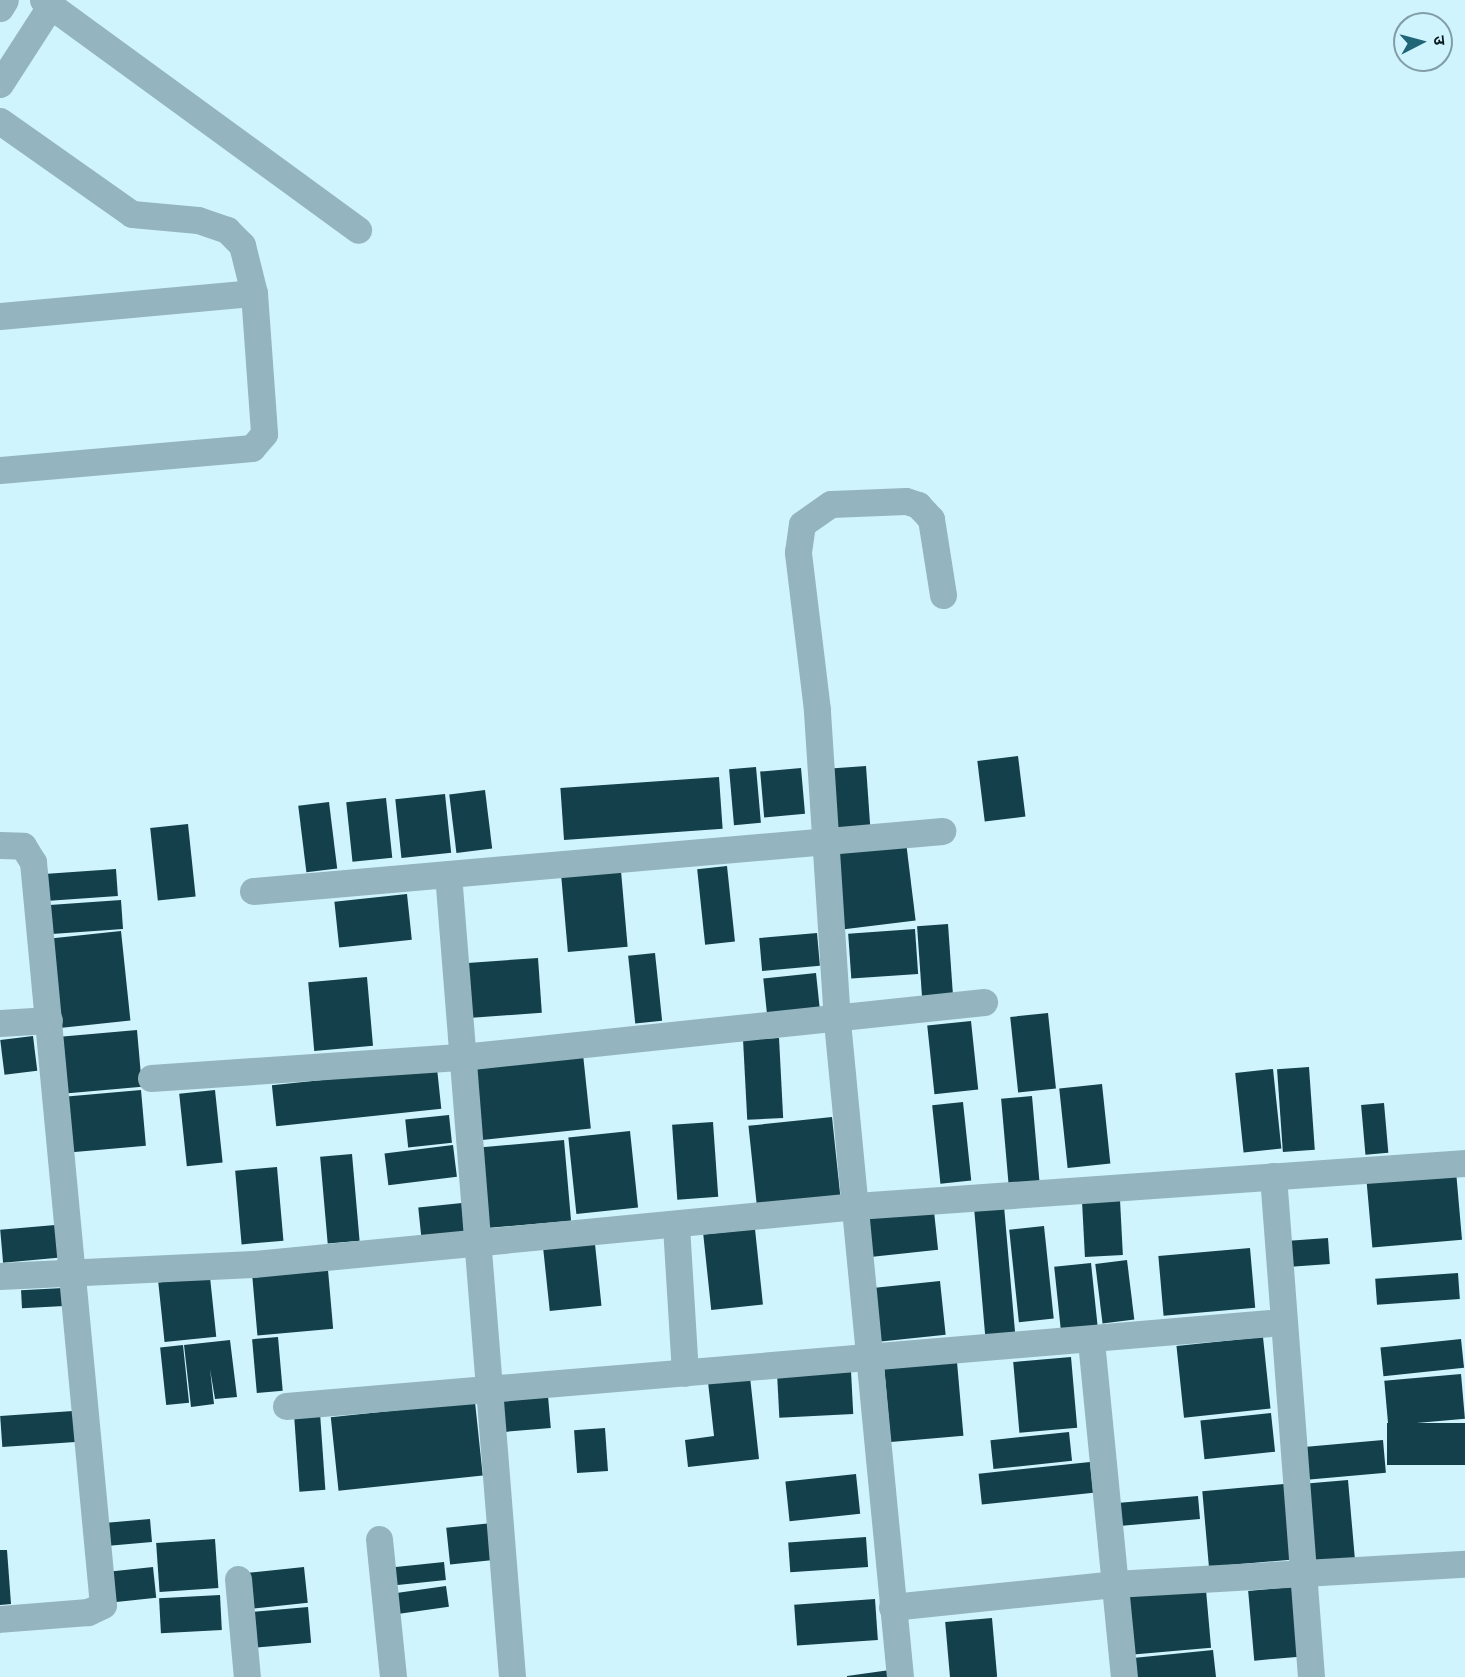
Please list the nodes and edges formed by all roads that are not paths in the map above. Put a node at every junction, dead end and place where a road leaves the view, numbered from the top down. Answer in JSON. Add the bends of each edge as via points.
{"nodes":[{"id":1,"x":5,"y":0,"type":"edge"},
{"id":2,"x":47,"y":3,"type":"edge"},
{"id":3,"x":0,"y":8,"type":"edge"},
{"id":4,"x":0,"y":84,"type":"edge"},
{"id":5,"x":0,"y":121,"type":"edge"},
{"id":6,"x":358,"y":230,"type":"dead end"},
{"id":7,"x":254,"y":293,"type":"junction"},
{"id":8,"x":0,"y":316,"type":"edge"},
{"id":9,"x":0,"y":470,"type":"edge"},
{"id":10,"x":943,"y":595,"type":"dead end"},
{"id":11,"x":942,"y":831,"type":"dead end"},
{"id":12,"x":824,"y":844,"type":"junction"},
{"id":13,"x":0,"y":845,"type":"edge"},
{"id":14,"x":448,"y":874,"type":"junction"},
{"id":15,"x":253,"y":891,"type":"dead end"},
{"id":16,"x":984,"y":1002,"type":"dead end"},
{"id":17,"x":50,"y":1020,"type":"junction"},
{"id":18,"x":837,"y":1021,"type":"junction"},
{"id":19,"x":0,"y":1023,"type":"edge"},
{"id":20,"x":462,"y":1057,"type":"junction"},
{"id":21,"x":151,"y":1078,"type":"dead end"},
{"id":22,"x":1465,"y":1163,"type":"edge"},
{"id":23,"x":1273,"y":1176,"type":"junction"},
{"id":24,"x":856,"y":1206,"type":"junction"},
{"id":25,"x":676,"y":1226,"type":"junction"},
{"id":26,"x":473,"y":1244,"type":"junction"},
{"id":27,"x":71,"y":1272,"type":"junction"},
{"id":28,"x":0,"y":1276,"type":"edge"},
{"id":29,"x":1283,"y":1322,"type":"junction"},
{"id":30,"x":1091,"y":1341,"type":"junction"},
{"id":31,"x":868,"y":1357,"type":"junction"},
{"id":32,"x":685,"y":1373,"type":"junction"},
{"id":33,"x":485,"y":1389,"type":"junction"},
{"id":34,"x":286,"y":1406,"type":"dead end"},
{"id":35,"x":379,"y":1539,"type":"dead end"},
{"id":36,"x":1465,"y":1564,"type":"edge"},
{"id":37,"x":1299,"y":1571,"type":"junction"},
{"id":38,"x":238,"y":1579,"type":"dead end"},
{"id":39,"x":1114,"y":1584,"type":"junction"},
{"id":40,"x":892,"y":1607,"type":"junction"},
{"id":41,"x":0,"y":1619,"type":"edge"},
{"id":42,"x":248,"y":1677,"type":"edge"},
{"id":43,"x":393,"y":1677,"type":"edge"},
{"id":44,"x":512,"y":1677,"type":"edge"},
{"id":45,"x":900,"y":1677,"type":"edge"},
{"id":46,"x":1125,"y":1677,"type":"edge"},
{"id":47,"x":1311,"y":1677,"type":"edge"}],
"edges":[{"from":1,"to":3,"type":"street"},
{"from":2,"to":4,"type":"street"},
{"from":2,"to":6,"type":"street"},
{"from":5,"to":7,"type":"street","via":[[132,214],[198,220],[227,231],[250,264]]},
{"from":7,"to":8,"type":"street"},
{"from":7,"to":9,"type":"street","via":[[264,434],[259,445]]},
{"from":10,"to":12,"type":"street","via":[[931,519],[918,506],[906,501],[831,504],[802,525],[798,552],[817,710]]},
{"from":11,"to":12,"type":"street"},
{"from":12,"to":14,"type":"street"},
{"from":12,"to":18,"type":"street"},
{"from":13,"to":17,"type":"street","via":[[23,846],[33,862]]},
{"from":14,"to":15,"type":"street"},
{"from":14,"to":20,"type":"street"},
{"from":16,"to":18,"type":"street"},
{"from":17,"to":19,"type":"street"},
{"from":17,"to":27,"type":"street"},
{"from":18,"to":20,"type":"street"},
{"from":18,"to":24,"type":"street"},
{"from":20,"to":21,"type":"street"},
{"from":20,"to":26,"type":"street"},
{"from":22,"to":23,"type":"street"},
{"from":23,"to":24,"type":"street"},
{"from":23,"to":29,"type":"street"},
{"from":24,"to":25,"type":"street"},
{"from":24,"to":31,"type":"street"},
{"from":25,"to":26,"type":"street"},
{"from":25,"to":32,"type":"street"},
{"from":26,"to":27,"type":"street","via":[[253,1264]]},
{"from":26,"to":33,"type":"street"},
{"from":27,"to":28,"type":"street"},
{"from":27,"to":41,"type":"street","via":[[103,1605],[88,1612]]},
{"from":29,"to":30,"type":"street"},
{"from":29,"to":37,"type":"street"},
{"from":30,"to":31,"type":"street"},
{"from":30,"to":39,"type":"street"},
{"from":31,"to":32,"type":"street"},
{"from":31,"to":40,"type":"street"},
{"from":32,"to":33,"type":"street"},
{"from":33,"to":34,"type":"street"},
{"from":33,"to":44,"type":"street"},
{"from":35,"to":43,"type":"street"},
{"from":36,"to":37,"type":"street"},
{"from":37,"to":39,"type":"street"},
{"from":37,"to":47,"type":"street"},
{"from":38,"to":42,"type":"street"},
{"from":39,"to":40,"type":"street"},
{"from":39,"to":46,"type":"street"},
{"from":40,"to":45,"type":"street"}]}
